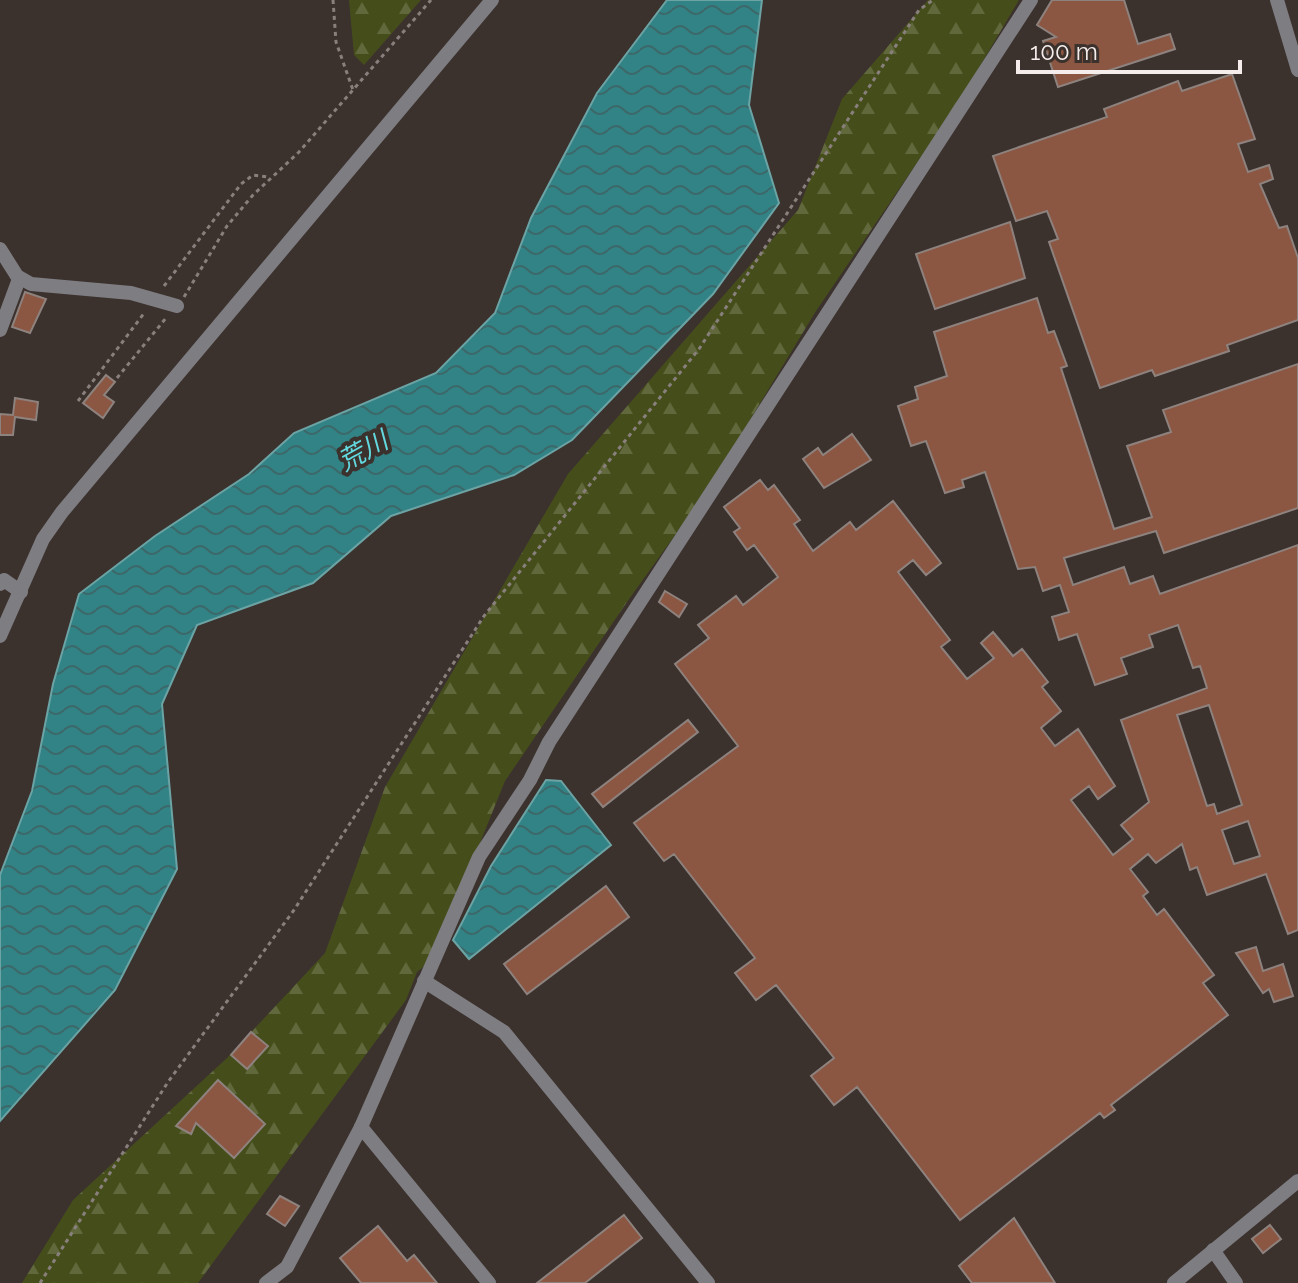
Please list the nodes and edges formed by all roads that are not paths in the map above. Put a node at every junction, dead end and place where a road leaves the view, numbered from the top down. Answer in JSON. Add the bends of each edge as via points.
{"nodes":[{"id":1,"x":492,"y":0,"type":"edge"},
{"id":2,"x":1031,"y":0,"type":"edge"},
{"id":3,"x":1277,"y":0,"type":"edge"},
{"id":4,"x":1298,"y":70,"type":"edge"},
{"id":5,"x":0,"y":249,"type":"edge"},
{"id":6,"x":19,"y":279,"type":"junction"},
{"id":7,"x":177,"y":306,"type":"road end"},
{"id":8,"x":0,"y":330,"type":"edge"},
{"id":9,"x":0,"y":584,"type":"edge"},
{"id":10,"x":21,"y":592,"type":"junction"},
{"id":11,"x":0,"y":636,"type":"edge"},
{"id":12,"x":424,"y":981,"type":"junction"},
{"id":13,"x":361,"y":1127,"type":"junction"},
{"id":14,"x":1298,"y":1181,"type":"edge"},
{"id":15,"x":1213,"y":1250,"type":"junction"},
{"id":16,"x":266,"y":1283,"type":"edge"},
{"id":17,"x":489,"y":1283,"type":"edge"},
{"id":18,"x":708,"y":1283,"type":"edge"},
{"id":19,"x":1174,"y":1283,"type":"edge"},
{"id":20,"x":1236,"y":1283,"type":"edge"}],
"edges":[{"from":1,"to":10,"type":"street","via":[[62,512],[43,539]]},
{"from":2,"to":12,"type":"street","via":[[549,742],[479,857]]},
{"from":3,"to":4,"type":"street"},
{"from":5,"to":6,"type":"street"},
{"from":6,"to":7,"type":"street","via":[[131,293]]},
{"from":6,"to":8,"type":"street"},
{"from":9,"to":10,"type":"street","via":[[4,580]]},
{"from":10,"to":11,"type":"street"},
{"from":12,"to":13,"type":"street"},
{"from":12,"to":18,"type":"street","via":[[504,1032]]},
{"from":13,"to":16,"type":"street","via":[[287,1267]]},
{"from":13,"to":17,"type":"street"},
{"from":14,"to":15,"type":"street"},
{"from":15,"to":19,"type":"street"},
{"from":15,"to":20,"type":"street"}]}
